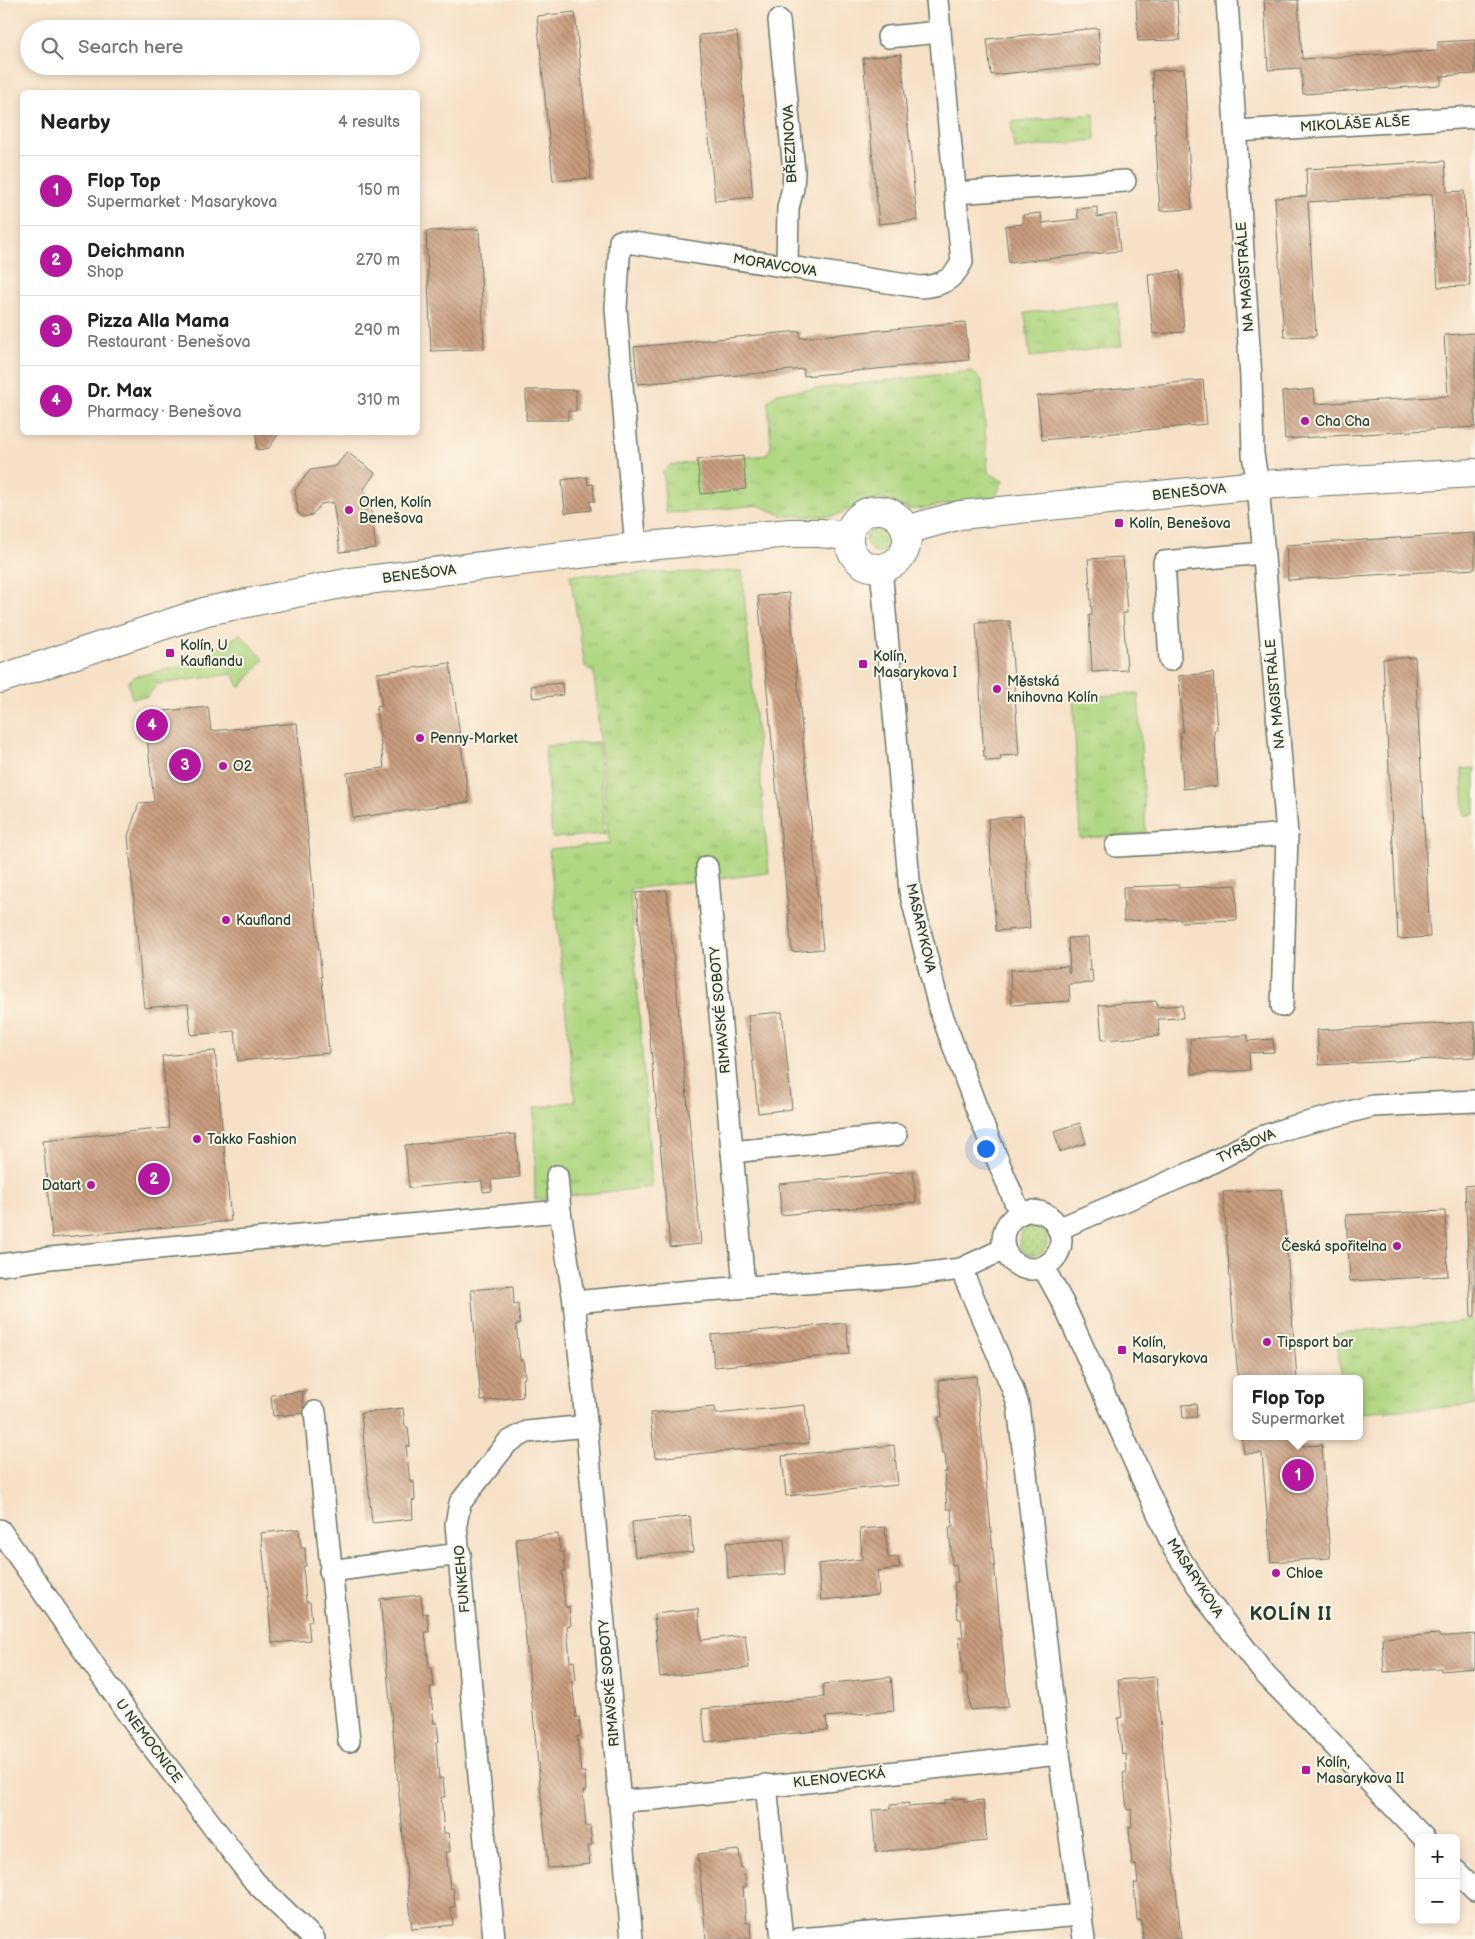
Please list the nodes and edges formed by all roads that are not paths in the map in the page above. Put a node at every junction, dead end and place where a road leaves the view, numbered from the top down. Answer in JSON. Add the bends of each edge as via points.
{"nodes":[{"id":1,"x":937,"y":0,"type":"edge"},
{"id":2,"x":1228,"y":0,"type":"edge"},
{"id":3,"x":779,"y":20,"type":"dead end"},
{"id":4,"x":940,"y":32,"type":"junction"},
{"id":5,"x":888,"y":37,"type":"dead end"},
{"id":6,"x":1475,"y":117,"type":"edge"},
{"id":7,"x":1236,"y":131,"type":"junction"},
{"id":8,"x":1125,"y":182,"type":"dead end"},
{"id":9,"x":955,"y":193,"type":"junction"},
{"id":10,"x":787,"y":267,"type":"junction"},
{"id":11,"x":1475,"y":473,"type":"edge"},
{"id":12,"x":1258,"y":485,"type":"junction"},
{"id":13,"x":906,"y":530,"type":"junction"},
{"id":14,"x":849,"y":536,"type":"junction"},
{"id":15,"x":636,"y":547,"type":"junction"},
{"id":16,"x":1264,"y":553,"type":"junction"},
{"id":17,"x":881,"y":568,"type":"junction"},
{"id":18,"x":1170,"y":660,"type":"dead end"},
{"id":19,"x":0,"y":678,"type":"edge"},
{"id":20,"x":1287,"y":834,"type":"junction"},
{"id":21,"x":1116,"y":846,"type":"dead end"},
{"id":22,"x":707,"y":867,"type":"dead end"},
{"id":23,"x":1282,"y":1006,"type":"dead end"},
{"id":24,"x":1475,"y":1101,"type":"edge"},
{"id":25,"x":896,"y":1135,"type":"dead end"},
{"id":26,"x":732,"y":1152,"type":"junction"},
{"id":27,"x":557,"y":1176,"type":"dead end"},
{"id":28,"x":560,"y":1211,"type":"junction"},
{"id":29,"x":1020,"y":1214,"type":"junction"},
{"id":30,"x":1058,"y":1229,"type":"junction"},
{"id":31,"x":1004,"y":1249,"type":"junction"},
{"id":32,"x":0,"y":1265,"type":"edge"},
{"id":33,"x":1043,"y":1267,"type":"junction"},
{"id":34,"x":961,"y":1269,"type":"junction"},
{"id":35,"x":744,"y":1287,"type":"junction"},
{"id":36,"x":574,"y":1302,"type":"junction"},
{"id":37,"x":315,"y":1412,"type":"dead end"},
{"id":38,"x":586,"y":1426,"type":"junction"},
{"id":39,"x":0,"y":1530,"type":"edge"},
{"id":40,"x":460,"y":1554,"type":"junction"},
{"id":41,"x":330,"y":1571,"type":"junction"},
{"id":42,"x":349,"y":1741,"type":"dead end"},
{"id":43,"x":1059,"y":1754,"type":"junction"},
{"id":44,"x":766,"y":1786,"type":"junction"},
{"id":45,"x":620,"y":1801,"type":"junction"},
{"id":46,"x":1420,"y":1834,"type":"edge"},
{"id":47,"x":1460,"y":1876,"type":"edge"},
{"id":48,"x":1475,"y":1890,"type":"edge"},
{"id":49,"x":1081,"y":1915,"type":"junction"},
{"id":50,"x":314,"y":1939,"type":"edge"},
{"id":51,"x":494,"y":1939,"type":"edge"},
{"id":52,"x":632,"y":1939,"type":"edge"},
{"id":53,"x":782,"y":1939,"type":"edge"},
{"id":54,"x":800,"y":1939,"type":"edge"},
{"id":55,"x":1084,"y":1939,"type":"edge"}],
"edges":[{"from":1,"to":4,"type":"street","name":"MORAVCOVA"},
{"from":2,"to":7,"type":"street","name":"NA MAGISTRÁLE"},
{"from":3,"to":10,"type":"street","name":"BŘEZINOVA","via":[[794,171],[788,208]]},
{"from":4,"to":5,"type":"street"},
{"from":4,"to":9,"type":"street","name":"MORAVCOVA"},
{"from":6,"to":7,"type":"street","name":"MIKOLÁŠE ALŠE"},
{"from":7,"to":12,"type":"street","name":"NA MAGISTRÁLE","via":[[1253,454]]},
{"from":8,"to":9,"type":"street"},
{"from":9,"to":10,"type":"street","name":"MORAVCOVA","via":[[962,262],[948,280],[935,286]]},
{"from":10,"to":15,"type":"street","name":"MORAVCOVA","via":[[620,241],[616,308]]},
{"from":11,"to":12,"type":"street","name":"BENEŠOVA"},
{"from":12,"to":13,"type":"street","name":"BENEŠOVA","via":[[960,515]]},
{"from":12,"to":16,"type":"street","name":"NA MAGISTRÁLE"},
{"from":13,"to":14,"type":"street","via":[[897,517],[875,510],[855,522]]},
{"from":13,"to":17,"type":"street","via":[[903,555]]},
{"from":14,"to":15,"type":"street","name":"BENEŠOVA","via":[[790,533]]},
{"from":14,"to":17,"type":"street","via":[[858,559]]},
{"from":15,"to":19,"type":"street","name":"BENEŠOVA","via":[[350,582],[207,610]]},
{"from":16,"to":18,"type":"street","via":[[1164,562]]},
{"from":16,"to":20,"type":"street","name":"NA MAGISTRÁLE"},
{"from":17,"to":29,"type":"street","name":"MASARYKOVA","via":[[910,891],[939,1007]]},
{"from":20,"to":21,"type":"street"},
{"from":20,"to":23,"type":"street","name":"NA MAGISTRÁLE"},
{"from":22,"to":26,"type":"street","name":"RIMAVSKÉ SOBOTY"},
{"from":24,"to":30,"type":"street","name":"TYRŠOVA","via":[[1373,1106],[1291,1127],[1259,1138],[1195,1171]]},
{"from":25,"to":26,"type":"street"},
{"from":26,"to":35,"type":"street","name":"RIMAVSKÉ SOBOTY"},
{"from":27,"to":28,"type":"street"},
{"from":28,"to":32,"type":"street"},
{"from":28,"to":36,"type":"street"},
{"from":29,"to":30,"type":"street","via":[[1038,1212],[1047,1215]]},
{"from":29,"to":31,"type":"street","via":[[1008,1225]]},
{"from":30,"to":33,"type":"street","via":[[1061,1238],[1057,1255]]},
{"from":31,"to":33,"type":"street","via":[[1009,1258],[1024,1268]]},
{"from":31,"to":34,"type":"street"},
{"from":33,"to":46,"type":"street","name":"MASARYKOVA","via":[[1067,1312],[1174,1549],[1207,1600],[1265,1674]]},
{"from":34,"to":35,"type":"street"},
{"from":34,"to":43,"type":"street","via":[[1018,1406]]},
{"from":35,"to":36,"type":"street"},
{"from":36,"to":38,"type":"street"},
{"from":37,"to":41,"type":"street"},
{"from":38,"to":40,"type":"street","name":"FUNKEHO","via":[[527,1432],[508,1442],[460,1503],[456,1524]]},
{"from":38,"to":45,"type":"street","name":"RIMAVSKÉ SOBOTY"},
{"from":39,"to":50,"type":"street","name":"U NEMOCNICE","via":[[147,1740],[255,1882]]},
{"from":40,"to":41,"type":"street"},
{"from":40,"to":51,"type":"street","name":"FUNKEHO"},
{"from":41,"to":42,"type":"street"},
{"from":43,"to":44,"type":"street","name":"KLENOVECKÁ"},
{"from":43,"to":49,"type":"street"},
{"from":44,"to":45,"type":"street","name":"KLENOVECKÁ"},
{"from":44,"to":53,"type":"street"},
{"from":45,"to":52,"type":"street","name":"RIMAVSKÉ SOBOTY"},
{"from":47,"to":48,"type":"street"},
{"from":49,"to":54,"type":"street"},
{"from":49,"to":55,"type":"street"}]}
